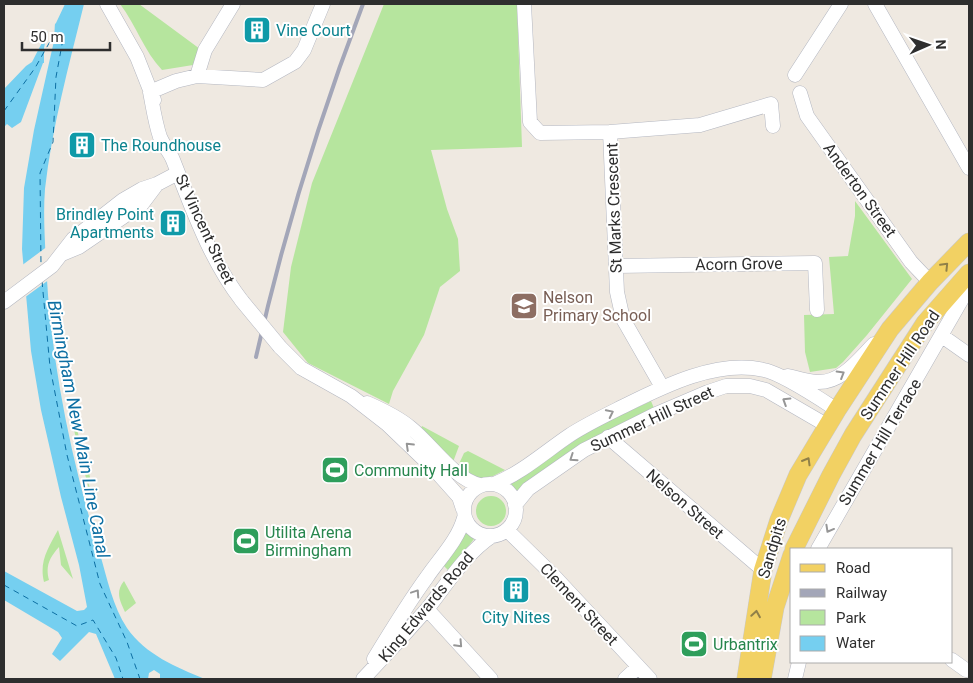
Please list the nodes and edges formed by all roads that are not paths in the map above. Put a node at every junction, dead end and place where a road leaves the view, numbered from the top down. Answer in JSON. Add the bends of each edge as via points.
{"nodes":[{"id":1,"x":107,"y":4,"type":"edge"},
{"id":2,"x":233,"y":4,"type":"edge"},
{"id":3,"x":323,"y":4,"type":"edge"},
{"id":4,"x":524,"y":4,"type":"edge"},
{"id":5,"x":841,"y":4,"type":"edge"},
{"id":6,"x":875,"y":4,"type":"edge"},
{"id":7,"x":795,"y":75,"type":"dead end"},
{"id":8,"x":197,"y":76,"type":"junction"},
{"id":9,"x":150,"y":92,"type":"junction"},
{"id":10,"x":800,"y":93,"type":"dead end"},
{"id":11,"x":773,"y":126,"type":"dead end"},
{"id":12,"x":610,"y":132,"type":"junction"},
{"id":13,"x":969,"y":168,"type":"edge"},
{"id":14,"x":178,"y":173,"type":"junction"},
{"id":15,"x":969,"y":242,"type":"edge"},
{"id":16,"x":616,"y":266,"type":"junction"},
{"id":17,"x":969,"y":273,"type":"edge"},
{"id":18,"x":930,"y":282,"type":"junction"},
{"id":19,"x":969,"y":287,"type":"edge"},
{"id":20,"x":8,"y":292,"type":"edge"},
{"id":21,"x":817,"y":310,"type":"dead end"},
{"id":22,"x":890,"y":328,"type":"junction"},
{"id":23,"x":942,"y":336,"type":"junction"},
{"id":24,"x":969,"y":355,"type":"edge"},
{"id":25,"x":777,"y":374,"type":"junction"},
{"id":26,"x":662,"y":387,"type":"junction"},
{"id":27,"x":351,"y":396,"type":"junction"},
{"id":28,"x":837,"y":410,"type":"junction"},
{"id":29,"x":842,"y":430,"type":"junction"},
{"id":30,"x":608,"y":437,"type":"junction"},
{"id":31,"x":487,"y":485,"type":"junction"},
{"id":32,"x":516,"y":505,"type":"junction"},
{"id":33,"x":464,"y":513,"type":"junction"},
{"id":34,"x":507,"y":530,"type":"junction"},
{"id":35,"x":492,"y":536,"type":"junction"},
{"id":36,"x":794,"y":548,"type":"edge"},
{"id":37,"x":819,"y":548,"type":"edge"},
{"id":38,"x":790,"y":561,"type":"edge"},
{"id":39,"x":763,"y":570,"type":"junction"},
{"id":40,"x":427,"y":609,"type":"junction"},
{"id":41,"x":953,"y":661,"type":"edge"},
{"id":42,"x":798,"y":663,"type":"edge"},
{"id":43,"x":638,"y":666,"type":"junction"},
{"id":44,"x":964,"y":674,"type":"edge"},
{"id":45,"x":363,"y":679,"type":"edge"},
{"id":46,"x":491,"y":679,"type":"edge"},
{"id":47,"x":625,"y":679,"type":"edge"},
{"id":48,"x":650,"y":679,"type":"edge"},
{"id":49,"x":746,"y":679,"type":"edge"},
{"id":50,"x":762,"y":679,"type":"edge"},
{"id":51,"x":795,"y":679,"type":"edge"}],
"edges":[{"from":1,"to":9,"type":"street","name":"St Vincent Street","via":[[137,57]]},
{"from":2,"to":8,"type":"street","via":[[205,50]]},
{"from":3,"to":8,"type":"street","via":[[304,50],[295,62],[263,80]]},
{"from":4,"to":12,"type":"street","name":"St Marks Crescent","via":[[530,122],[540,133]]},
{"from":5,"to":7,"type":"street"},
{"from":6,"to":13,"type":"street"},
{"from":8,"to":9,"type":"street"},
{"from":9,"to":14,"type":"street","name":"St Vincent Street","via":[[161,140]]},
{"from":10,"to":18,"type":"street","name":"Anderton Street","via":[[806,116],[911,262]]},
{"from":11,"to":12,"type":"street","via":[[771,104],[700,125]]},
{"from":12,"to":16,"type":"street","name":"St Marks Crescent"},
{"from":14,"to":20,"type":"street","via":[[123,200],[55,258]]},
{"from":14,"to":27,"type":"street","name":"St Vincent Street","bridge":true,"via":[[219,265],[242,301],[301,368]]},
{"from":18,"to":15,"type":"main road","name":"Summer Hill Road","one_way":true},
{"from":16,"to":21,"type":"street","name":"Acorn Grove","via":[[815,263]]},
{"from":16,"to":26,"type":"street","name":"St Marks Crescent","via":[[623,319]]},
{"from":17,"to":29,"type":"main road","name":"Summer Hill Road","via":[[886,362]]},
{"from":18,"to":22,"type":"main road","name":"Summer Hill Road"},
{"from":19,"to":23,"type":"street","name":"Summer Hill Road"},
{"from":25,"to":22,"type":"street","name":"Summer Hill Street","one_way":true,"via":[[817,382],[831,380],[845,373]]},
{"from":22,"to":28,"type":"main road","name":"Summer Hill Road"},
{"from":23,"to":24,"type":"street"},
{"from":23,"to":37,"type":"street","name":"Summer Hill Terrace","one_way":true},
{"from":25,"to":26,"type":"street","name":"Summer Hill Street","via":[[736,367]]},
{"from":25,"to":28,"type":"street","name":"Summer Hill Street"},
{"from":31,"to":26,"type":"street","name":"Summer Hill Street","one_way":true,"via":[[506,479],[595,420]]},
{"from":27,"to":31,"type":"street","name":"St Vincent Street","via":[[388,412],[412,429],[471,483]]},
{"from":33,"to":27,"type":"street","name":"St Vincent Street","one_way":true,"via":[[459,498],[434,469],[387,424]]},
{"from":28,"to":29,"type":"main road"},
{"from":29,"to":30,"type":"street","name":"Summer Hill Street","one_way":true,"via":[[766,390],[734,385],[708,392]]},
{"from":29,"to":36,"type":"main road","name":"Sandpits","via":[[831,475]]},
{"from":39,"to":29,"type":"main road","name":"Sandpits","one_way":true,"via":[[798,475]]},
{"from":30,"to":32,"type":"street","name":"Summer Hill Street","one_way":true,"via":[[534,484]]},
{"from":30,"to":39,"type":"street","name":"Nelson Street"},
{"from":31,"to":32,"type":"street","via":[[502,487]]},
{"from":31,"to":33,"type":"street","via":[[468,494]]},
{"from":32,"to":34,"type":"street","via":[[513,522]]},
{"from":33,"to":35,"type":"street","via":[[470,528]]},
{"from":45,"to":33,"type":"street","name":"King Edwards Road","one_way":true,"via":[[398,619],[462,526]]},
{"from":34,"to":35,"type":"street"},
{"from":34,"to":43,"type":"street","name":"Clement Street"},
{"from":35,"to":40,"type":"street","name":"King Edwards Road","via":[[479,544]]},
{"from":38,"to":50,"type":"main road","name":"Sandpits","via":[[775,607]]},
{"from":49,"to":39,"type":"main road","name":"Sandpits","one_way":true},
{"from":40,"to":45,"type":"street","name":"King Edwards Road"},
{"from":40,"to":46,"type":"street","one_way":true},
{"from":41,"to":44,"type":"street"},
{"from":42,"to":51,"type":"street"},
{"from":43,"to":47,"type":"street"},
{"from":43,"to":48,"type":"street","name":"Clement Street"}]}
